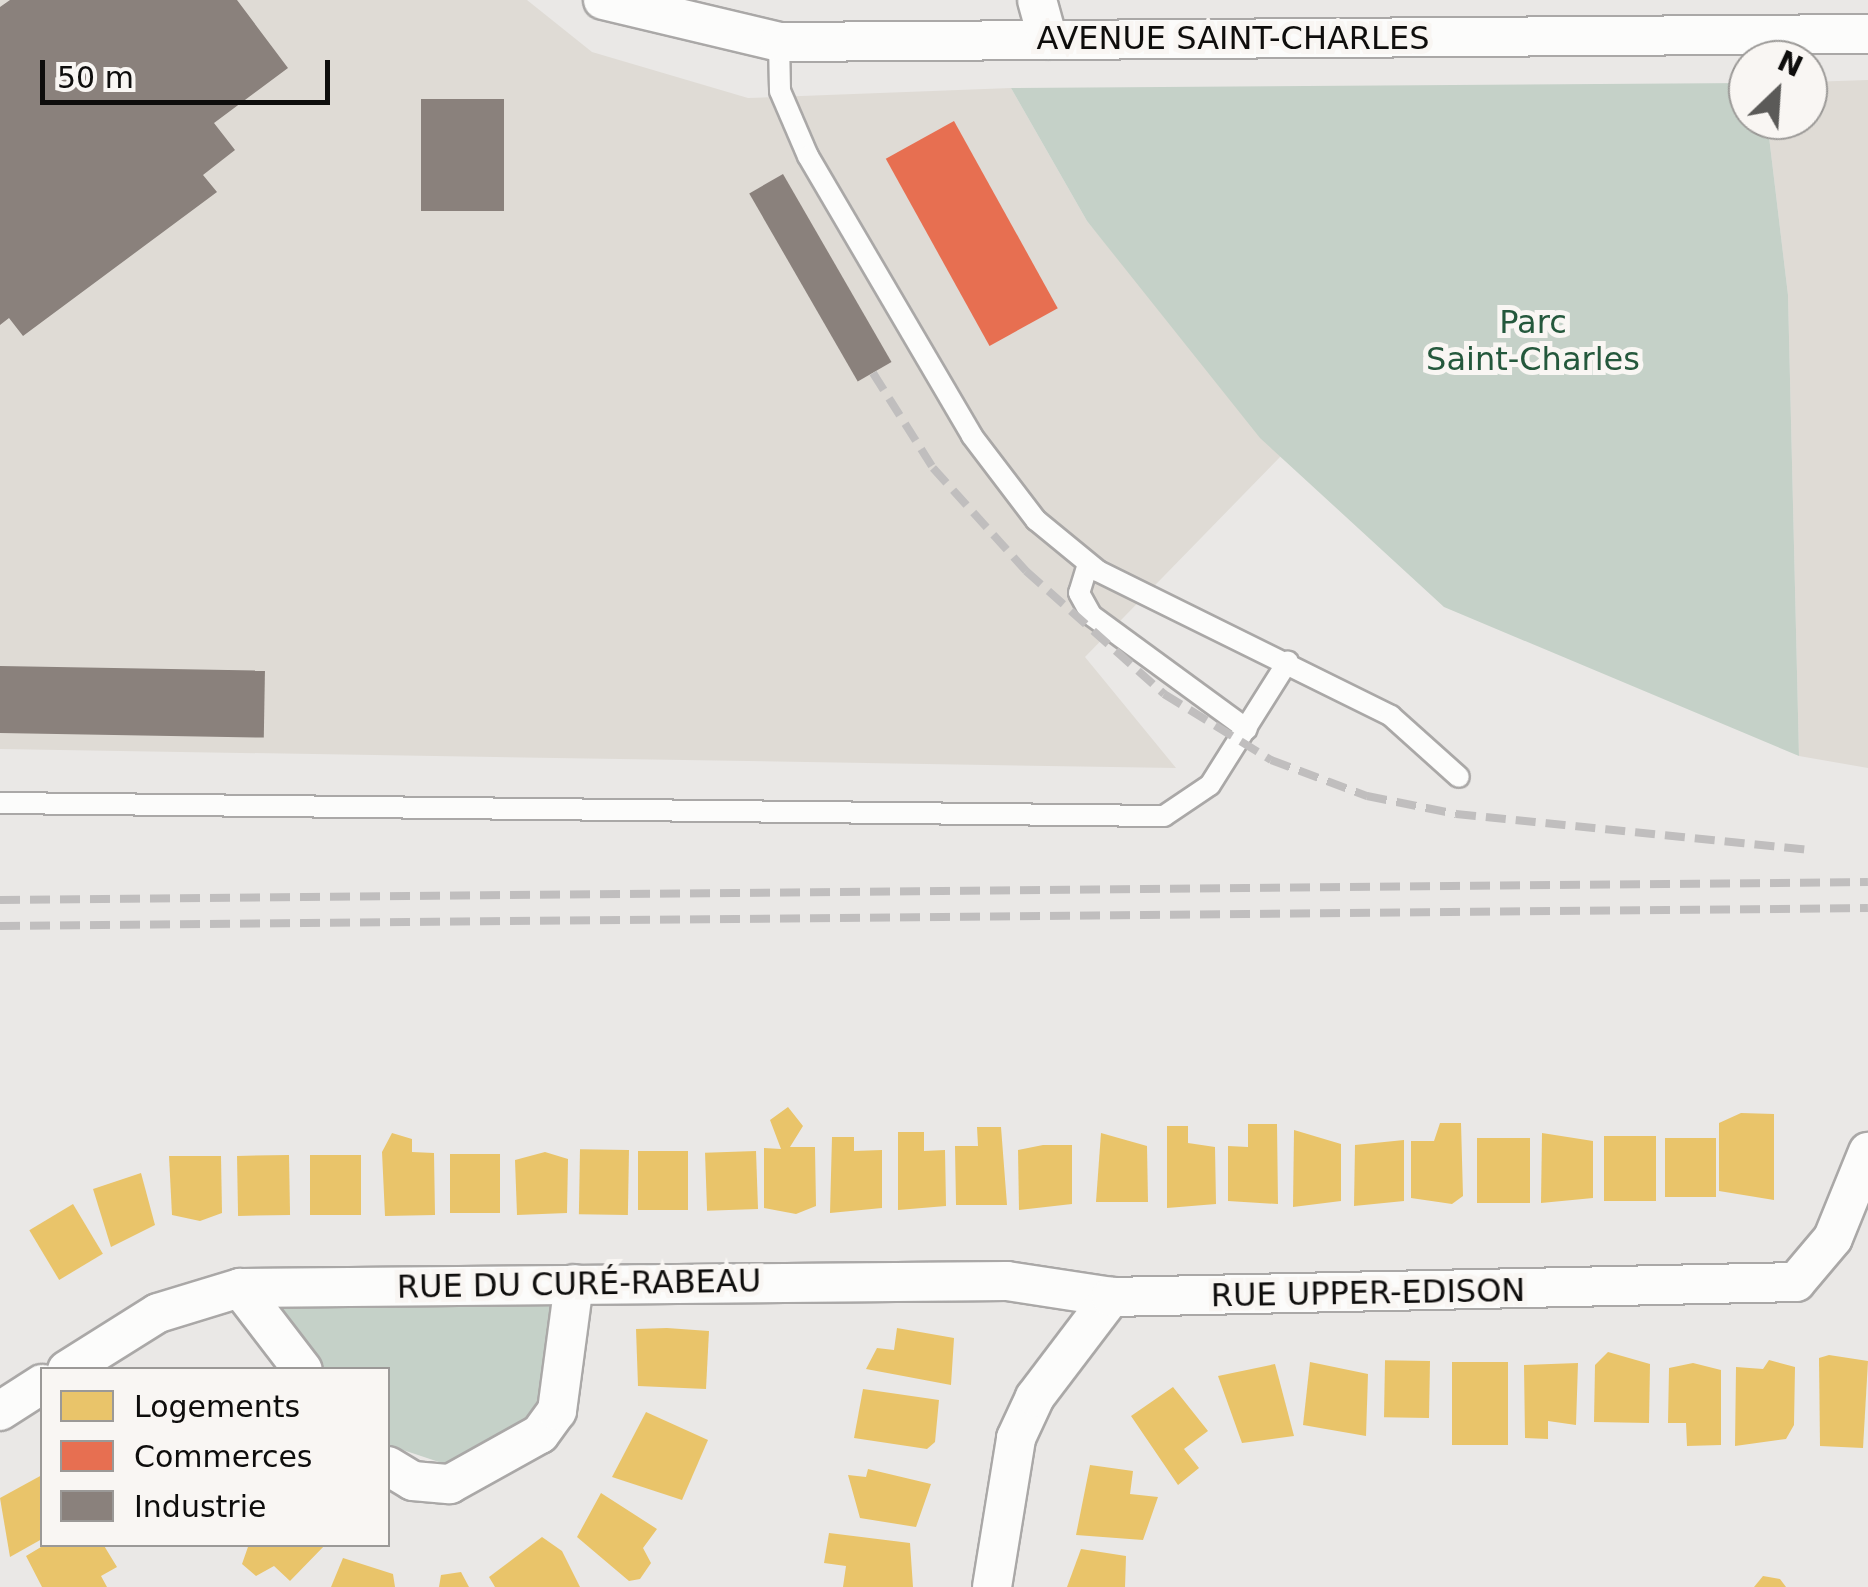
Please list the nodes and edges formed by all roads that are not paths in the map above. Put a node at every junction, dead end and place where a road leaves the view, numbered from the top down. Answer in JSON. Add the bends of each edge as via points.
{"nodes":[{"id":1,"x":604,"y":0,"type":"edge"},
{"id":2,"x":1037,"y":0,"type":"edge"},
{"id":3,"x":1868,"y":34,"type":"edge"},
{"id":4,"x":1048,"y":40,"type":"junction"},
{"id":5,"x":779,"y":42,"type":"junction"},
{"id":6,"x":1088,"y":564,"type":"junction"},
{"id":7,"x":1288,"y":661,"type":"junction"},
{"id":8,"x":1247,"y":730,"type":"junction"},
{"id":9,"x":1459,"y":777,"type":"dead end"},
{"id":10,"x":0,"y":803,"type":"edge"},
{"id":11,"x":1868,"y":1152,"type":"edge"},
{"id":12,"x":574,"y":1284,"type":"junction"},
{"id":13,"x":240,"y":1288,"type":"junction"},
{"id":14,"x":1111,"y":1297,"type":"junction"},
{"id":15,"x":71,"y":1367,"type":"edge"},
{"id":16,"x":301,"y":1367,"type":"edge"},
{"id":17,"x":40,"y":1385,"type":"edge"},
{"id":18,"x":0,"y":1411,"type":"edge"},
{"id":19,"x":390,"y":1467,"type":"edge"},
{"id":20,"x":992,"y":1587,"type":"edge"}],
"edges":[{"from":1,"to":5,"type":"street","name":"AVENUE SAINT-CHARLES"},
{"from":2,"to":4,"type":"street"},
{"from":3,"to":4,"type":"street","name":"AVENUE SAINT-CHARLES"},
{"from":4,"to":5,"type":"street","name":"AVENUE SAINT-CHARLES"},
{"from":5,"to":6,"type":"lane","via":[[791,122],[915,344],[1008,486]]},
{"from":6,"to":7,"type":"lane"},
{"from":6,"to":8,"type":"lane","via":[[1079,593],[1092,615]]},
{"from":7,"to":8,"type":"lane"},
{"from":7,"to":9,"type":"lane","via":[[1391,716]]},
{"from":8,"to":10,"type":"lane","via":[[1196,800],[1145,818]]},
{"from":11,"to":14,"type":"street","name":"RUE UPPER-EDISON","via":[[1833,1238],[1796,1282]]},
{"from":12,"to":13,"type":"street","name":"RUE DU CURÉ-RABEAU"},
{"from":12,"to":14,"type":"street","name":"RUE DU CURÉ-RABEAU","via":[[1007,1281]]},
{"from":12,"to":19,"type":"street","via":[[557,1410],[540,1434],[450,1484],[413,1482]]},
{"from":13,"to":15,"type":"street","name":"RUE DU CURÉ-RABEAU","via":[[158,1313]]},
{"from":13,"to":16,"type":"street"},
{"from":14,"to":20,"type":"street","via":[[1035,1397],[1016,1438]]},
{"from":17,"to":18,"type":"street"}]}
